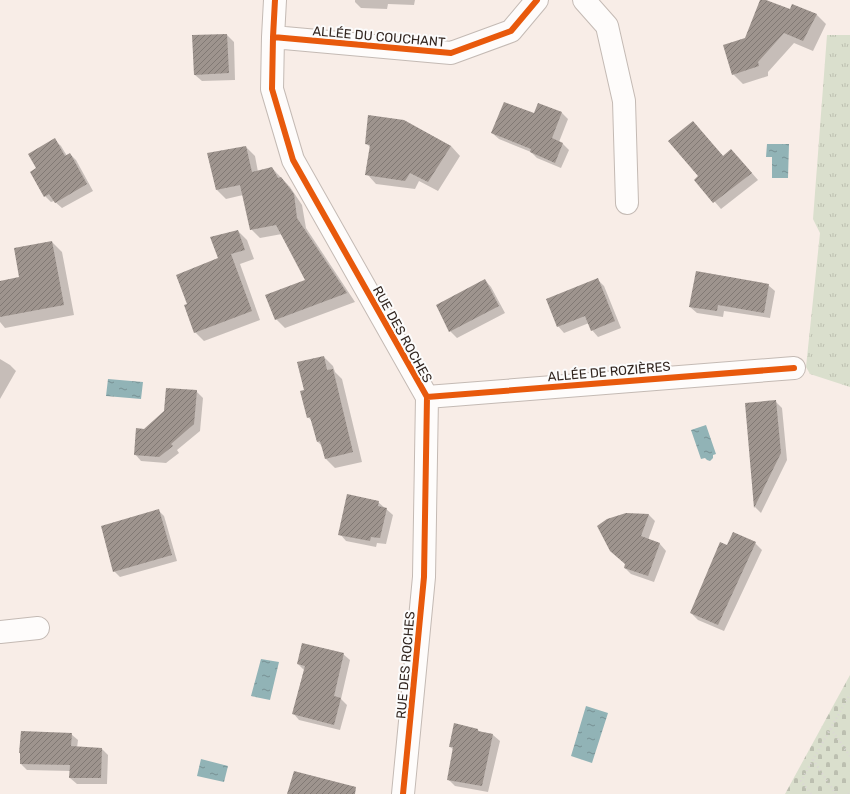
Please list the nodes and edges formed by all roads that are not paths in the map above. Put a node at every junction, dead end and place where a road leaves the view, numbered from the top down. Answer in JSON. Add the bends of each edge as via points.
{"nodes":[{"id":1,"x":275,"y":0,"type":"edge"},
{"id":2,"x":537,"y":0,"type":"edge"},
{"id":3,"x":584,"y":0,"type":"edge"},
{"id":4,"x":273,"y":37,"type":"junction"},
{"id":5,"x":627,"y":203,"type":"dead end"},
{"id":6,"x":794,"y":368,"type":"dead end"},
{"id":7,"x":427,"y":397,"type":"junction"},
{"id":8,"x":38,"y":628,"type":"dead end"},
{"id":9,"x":0,"y":632,"type":"edge"},
{"id":10,"x":403,"y":794,"type":"edge"}],
"edges":[{"from":1,"to":4,"type":"street","name":"RUE DES ROCHES"},
{"from":2,"to":4,"type":"street","name":"ALLÉE DU COUCHANT","via":[[511,31],[451,53]]},
{"from":3,"to":5,"type":"street","via":[[607,26],[624,101]]},
{"from":4,"to":7,"type":"street","name":"RUE DES ROCHES","via":[[272,89],[293,160]]},
{"from":6,"to":7,"type":"street","name":"ALLÉE DE ROZIÈRES"},
{"from":7,"to":10,"type":"street","name":"RUE DES ROCHES","via":[[424,577]]},
{"from":8,"to":9,"type":"street"}]}
